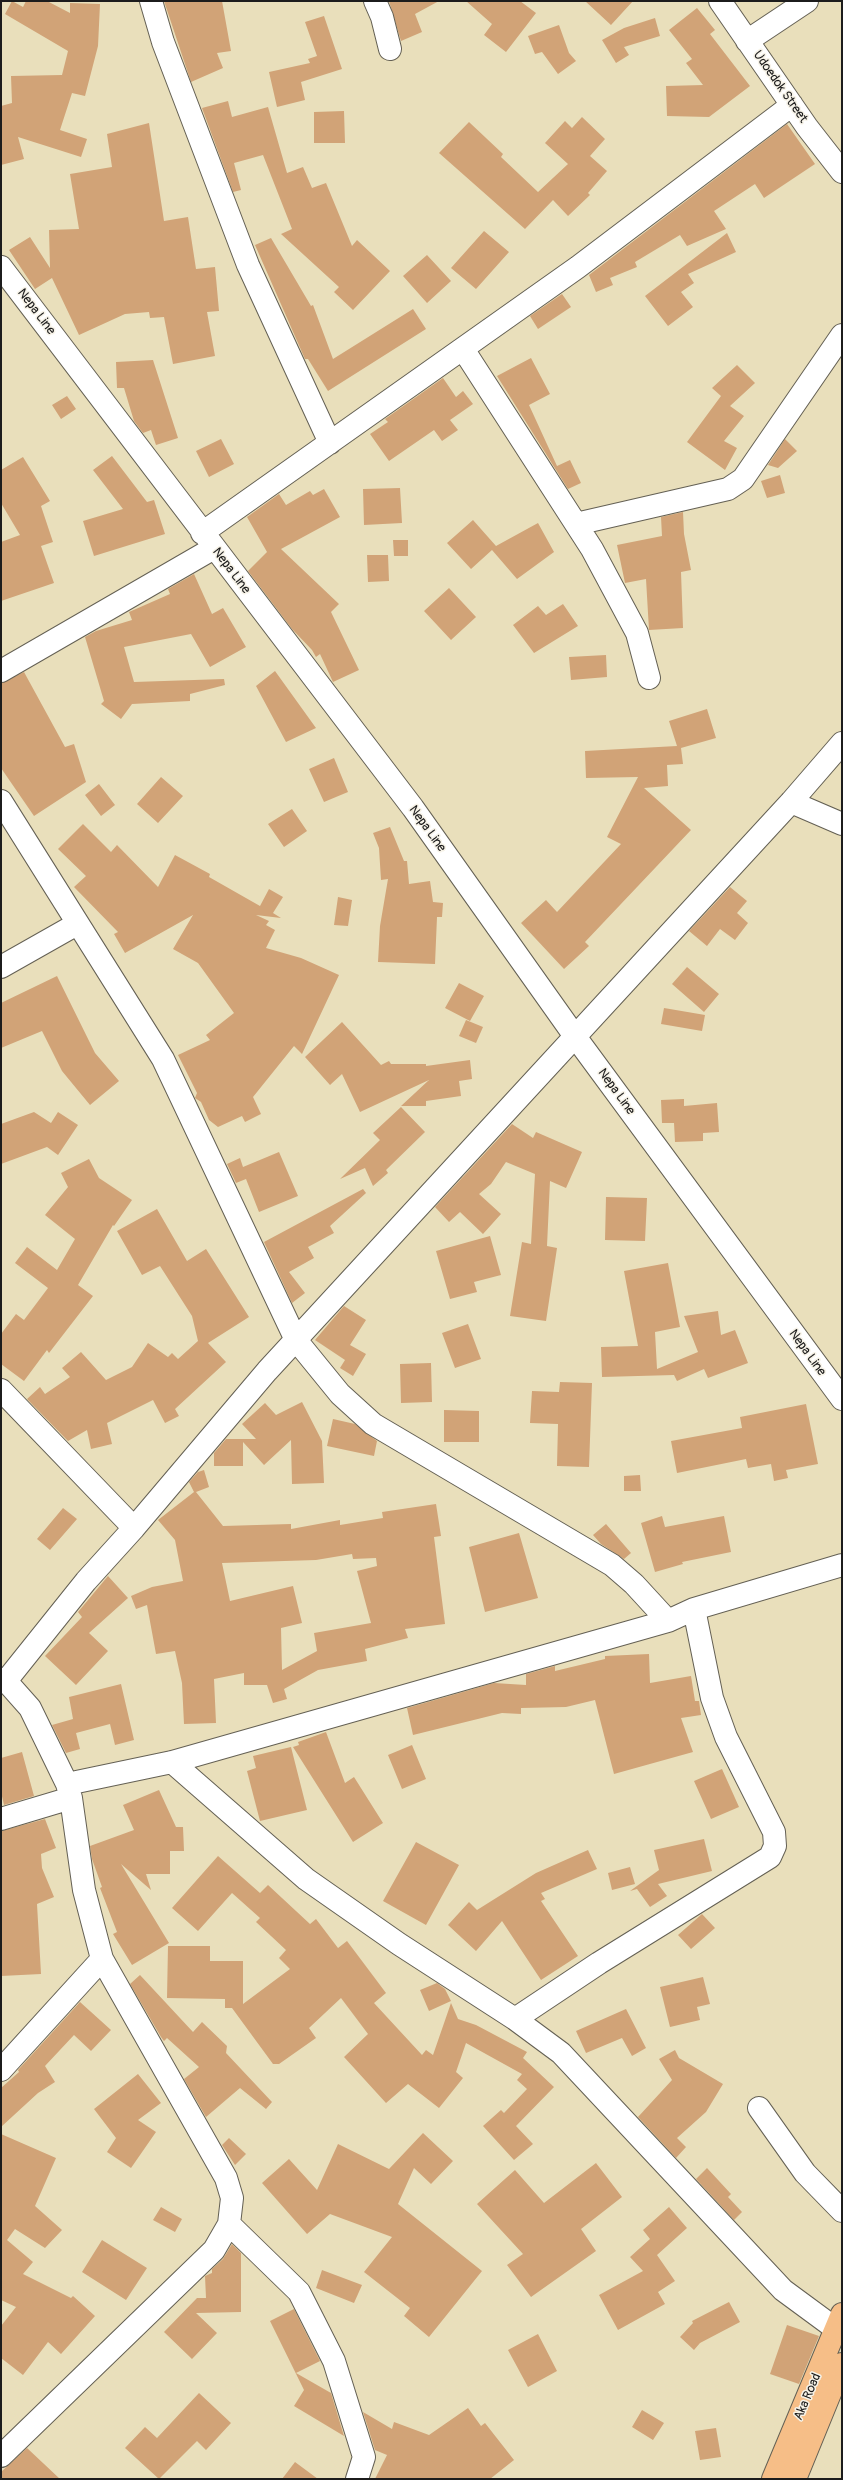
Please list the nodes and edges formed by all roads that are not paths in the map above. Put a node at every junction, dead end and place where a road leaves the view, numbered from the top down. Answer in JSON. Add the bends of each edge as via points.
{"nodes":[{"id":1,"x":151,"y":1,"type":"edge"},
{"id":2,"x":375,"y":1,"type":"edge"},
{"id":3,"x":720,"y":1,"type":"edge"},
{"id":4,"x":807,"y":1,"type":"edge"},
{"id":5,"x":747,"y":41,"type":"junction"},
{"id":6,"x":390,"y":49,"type":"dead end"},
{"id":7,"x":792,"y":105,"type":"junction"},
{"id":8,"x":842,"y":172,"type":"edge"},
{"id":9,"x":1,"y":267,"type":"edge"},
{"id":10,"x":842,"y":335,"type":"edge"},
{"id":11,"x":463,"y":349,"type":"junction"},
{"id":12,"x":330,"y":443,"type":"junction"},
{"id":13,"x":576,"y":524,"type":"junction"},
{"id":14,"x":208,"y":540,"type":"junction"},
{"id":15,"x":1,"y":671,"type":"edge"},
{"id":16,"x":649,"y":678,"type":"dead end"},
{"id":17,"x":842,"y":743,"type":"edge"},
{"id":18,"x":1,"y":801,"type":"edge"},
{"id":19,"x":791,"y":802,"type":"junction"},
{"id":20,"x":842,"y":824,"type":"edge"},
{"id":21,"x":77,"y":924,"type":"junction"},
{"id":22,"x":1,"y":967,"type":"edge"},
{"id":23,"x":574,"y":1035,"type":"junction"},
{"id":24,"x":296,"y":1340,"type":"junction"},
{"id":25,"x":1,"y":1390,"type":"edge"},
{"id":26,"x":842,"y":1399,"type":"edge"},
{"id":27,"x":134,"y":1528,"type":"junction"},
{"id":28,"x":842,"y":1565,"type":"edge"},
{"id":29,"x":694,"y":1609,"type":"junction"},
{"id":30,"x":668,"y":1621,"type":"junction"},
{"id":31,"x":4,"y":1680,"type":"edge"},
{"id":32,"x":172,"y":1762,"type":"junction"},
{"id":33,"x":69,"y":1791,"type":"junction"},
{"id":34,"x":1,"y":1819,"type":"edge"},
{"id":35,"x":102,"y":1959,"type":"junction"},
{"id":36,"x":515,"y":2019,"type":"junction"},
{"id":37,"x":1,"y":2070,"type":"edge"},
{"id":38,"x":759,"y":2108,"type":"dead end"},
{"id":39,"x":842,"y":2211,"type":"edge"},
{"id":40,"x":229,"y":2224,"type":"junction"},
{"id":41,"x":839,"y":2322,"type":"edge"},
{"id":42,"x":842,"y":2364,"type":"edge"},
{"id":43,"x":1,"y":2456,"type":"edge"},
{"id":44,"x":357,"y":2479,"type":"edge"},
{"id":45,"x":773,"y":2479,"type":"edge"},
{"id":46,"x":795,"y":2479,"type":"edge"}],
"edges":[{"from":1,"to":12,"type":"street","via":[[163,42],[248,265]]},
{"from":2,"to":6,"type":"street"},
{"from":3,"to":5,"type":"street","name":"Udoedok Street"},
{"from":4,"to":5,"type":"street"},
{"from":5,"to":7,"type":"street","name":"Udoedok Street"},
{"from":7,"to":8,"type":"street","name":"Udoedok Street"},
{"from":7,"to":11,"type":"street","via":[[578,267]]},
{"from":9,"to":14,"type":"street","name":"Nepa Line"},
{"from":10,"to":13,"type":"street","via":[[743,479],[728,489]]},
{"from":11,"to":12,"type":"street"},
{"from":11,"to":13,"type":"street"},
{"from":12,"to":14,"type":"street"},
{"from":13,"to":16,"type":"street","via":[[596,555],[637,633]]},
{"from":14,"to":15,"type":"street"},
{"from":14,"to":23,"type":"street","name":"Nepa Line","via":[[413,808]]},
{"from":17,"to":19,"type":"street"},
{"from":18,"to":21,"type":"street"},
{"from":19,"to":20,"type":"street"},
{"from":19,"to":23,"type":"street"},
{"from":21,"to":22,"type":"street"},
{"from":21,"to":24,"type":"street","via":[[163,1059]]},
{"from":23,"to":24,"type":"street","via":[[416,1212]]},
{"from":23,"to":26,"type":"street","name":"Nepa Line"},
{"from":24,"to":27,"type":"street"},
{"from":24,"to":30,"type":"street","via":[[340,1394],[373,1424],[612,1565],[634,1584]]},
{"from":25,"to":27,"type":"street"},
{"from":27,"to":31,"type":"street","via":[[86,1581]]},
{"from":28,"to":29,"type":"street"},
{"from":29,"to":30,"type":"street"},
{"from":29,"to":36,"type":"street","via":[[712,1698],[726,1737],[774,1832],[775,1846],[770,1857],[599,1963]]},
{"from":30,"to":32,"type":"street"},
{"from":31,"to":33,"type":"street","via":[[30,1708]]},
{"from":32,"to":33,"type":"street"},
{"from":32,"to":36,"type":"street","via":[[306,1879],[399,1944]]},
{"from":33,"to":34,"type":"street"},
{"from":33,"to":35,"type":"street","via":[[84,1890]]},
{"from":35,"to":37,"type":"street"},
{"from":35,"to":40,"type":"street","via":[[226,2178],[232,2198]]},
{"from":36,"to":41,"type":"street","via":[[561,2053],[783,2290]]},
{"from":38,"to":39,"type":"street","via":[[805,2172]]},
{"from":40,"to":43,"type":"street","via":[[214,2250]]},
{"from":40,"to":44,"type":"street","via":[[299,2292],[330,2354],[364,2457]]},
{"from":41,"to":45,"type":"main road","name":"Aka Road"},
{"from":42,"to":46,"type":"main road","name":"Aka Road"}]}
